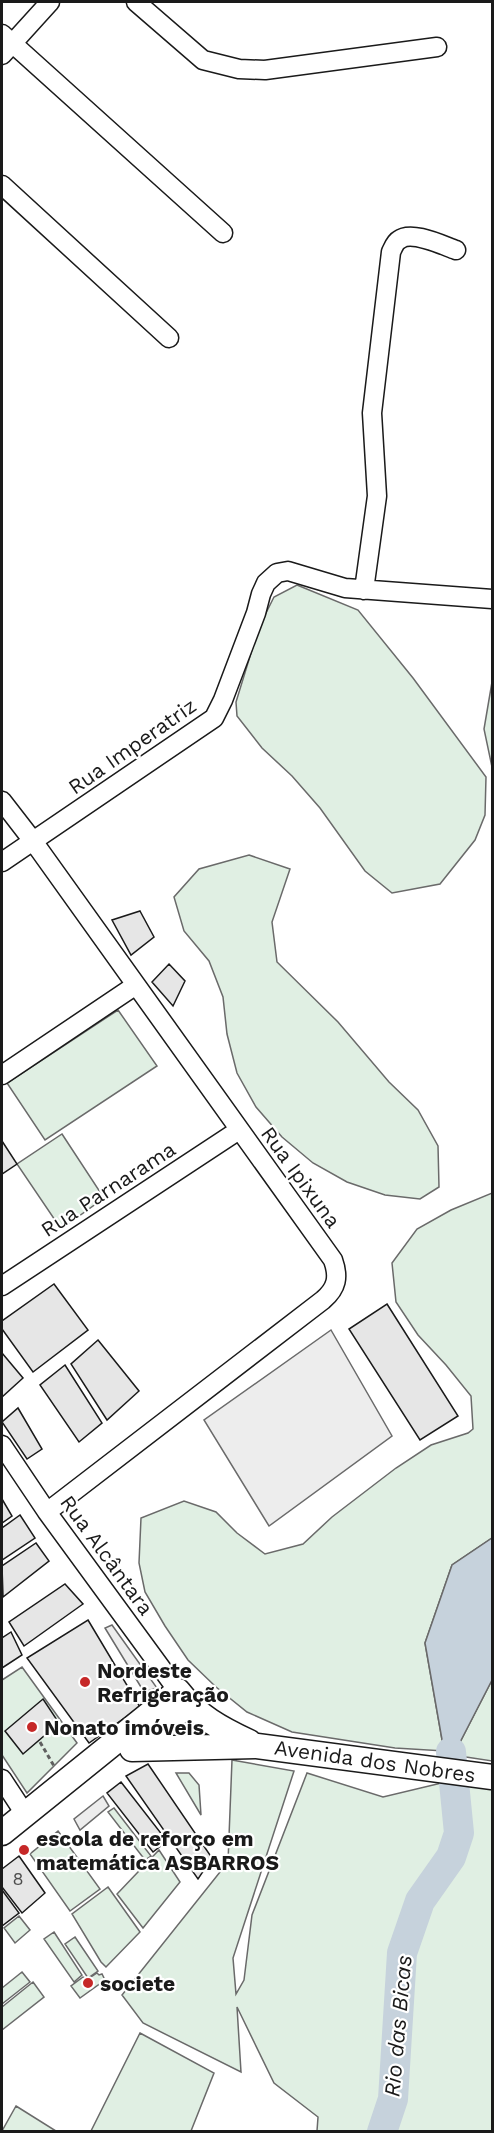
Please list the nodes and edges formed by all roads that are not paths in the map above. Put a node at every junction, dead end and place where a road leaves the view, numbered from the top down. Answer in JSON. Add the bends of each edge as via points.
{"nodes":[{"id":1,"x":50,"y":2,"type":"edge"},
{"id":2,"x":136,"y":2,"type":"edge"},
{"id":3,"x":5,"y":44,"type":"edge"},
{"id":4,"x":437,"y":47,"type":"dead end"},
{"id":5,"x":2,"y":185,"type":"edge"},
{"id":6,"x":223,"y":233,"type":"dead end"},
{"id":7,"x":456,"y":250,"type":"dead end"},
{"id":8,"x":169,"y":338,"type":"dead end"},
{"id":9,"x":364,"y":590,"type":"junction"},
{"id":10,"x":492,"y":599,"type":"edge"},
{"id":11,"x":2,"y":801,"type":"edge"},
{"id":12,"x":33,"y":842,"type":"junction"},
{"id":13,"x":2,"y":862,"type":"edge"},
{"id":14,"x":136,"y":985,"type":"junction"},
{"id":15,"x":2,"y":1075,"type":"edge"},
{"id":16,"x":239,"y":1130,"type":"junction"},
{"id":17,"x":2,"y":1286,"type":"edge"},
{"id":18,"x":2,"y":1445,"type":"edge"},
{"id":19,"x":48,"y":1512,"type":"junction"},
{"id":20,"x":183,"y":1698,"type":"junction"},
{"id":21,"x":256,"y":1746,"type":"junction"},
{"id":22,"x":132,"y":1749,"type":"junction"},
{"id":23,"x":492,"y":1777,"type":"edge"},
{"id":24,"x":2,"y":1779,"type":"edge"},
{"id":25,"x":25,"y":1814,"type":"junction"},
{"id":26,"x":2,"y":1833,"type":"edge"},
{"id":27,"x":2,"y":1851,"type":"edge"}],
"edges":[{"from":1,"to":3,"type":"street"},
{"from":2,"to":4,"type":"street","via":[[203,60],[239,69]]},
{"from":3,"to":6,"type":"street"},
{"from":5,"to":8,"type":"street"},
{"from":7,"to":9,"type":"street","via":[[406,236],[397,241],[391,252],[372,413],[377,495]]},
{"from":9,"to":10,"type":"street","name":"Rua Imperatriz"},
{"from":9,"to":12,"type":"street","name":"Rua Imperatriz","via":[[288,571],[272,575],[261,594],[214,718]]},
{"from":11,"to":12,"type":"street","name":"Rua Ipixuna"},
{"from":12,"to":13,"type":"street","name":"Rua Imperatriz"},
{"from":12,"to":14,"type":"street","name":"Rua Ipixuna"},
{"from":14,"to":15,"type":"street"},
{"from":14,"to":16,"type":"street","name":"Rua Ipixuna"},
{"from":16,"to":17,"type":"street","name":"Rua Parnarama"},
{"from":16,"to":19,"type":"street","name":"Rua Ipixuna","via":[[333,1260],[337,1272],[332,1292]]},
{"from":18,"to":19,"type":"street","name":"Rua Alcântara"},
{"from":19,"to":20,"type":"street","name":"Rua Alcântara"},
{"from":20,"to":21,"type":"main road","name":"Avenida dos Nobres","via":[[220,1729]]},
{"from":20,"to":22,"type":"main road"},
{"from":20,"to":25,"type":"main road"},
{"from":21,"to":22,"type":"main road","name":"Avenida dos Nobres"},
{"from":21,"to":23,"type":"main road","name":"Avenida dos Nobres"},
{"from":22,"to":27,"type":"main road"},
{"from":24,"to":25,"type":"street"},
{"from":25,"to":26,"type":"main road"}]}
